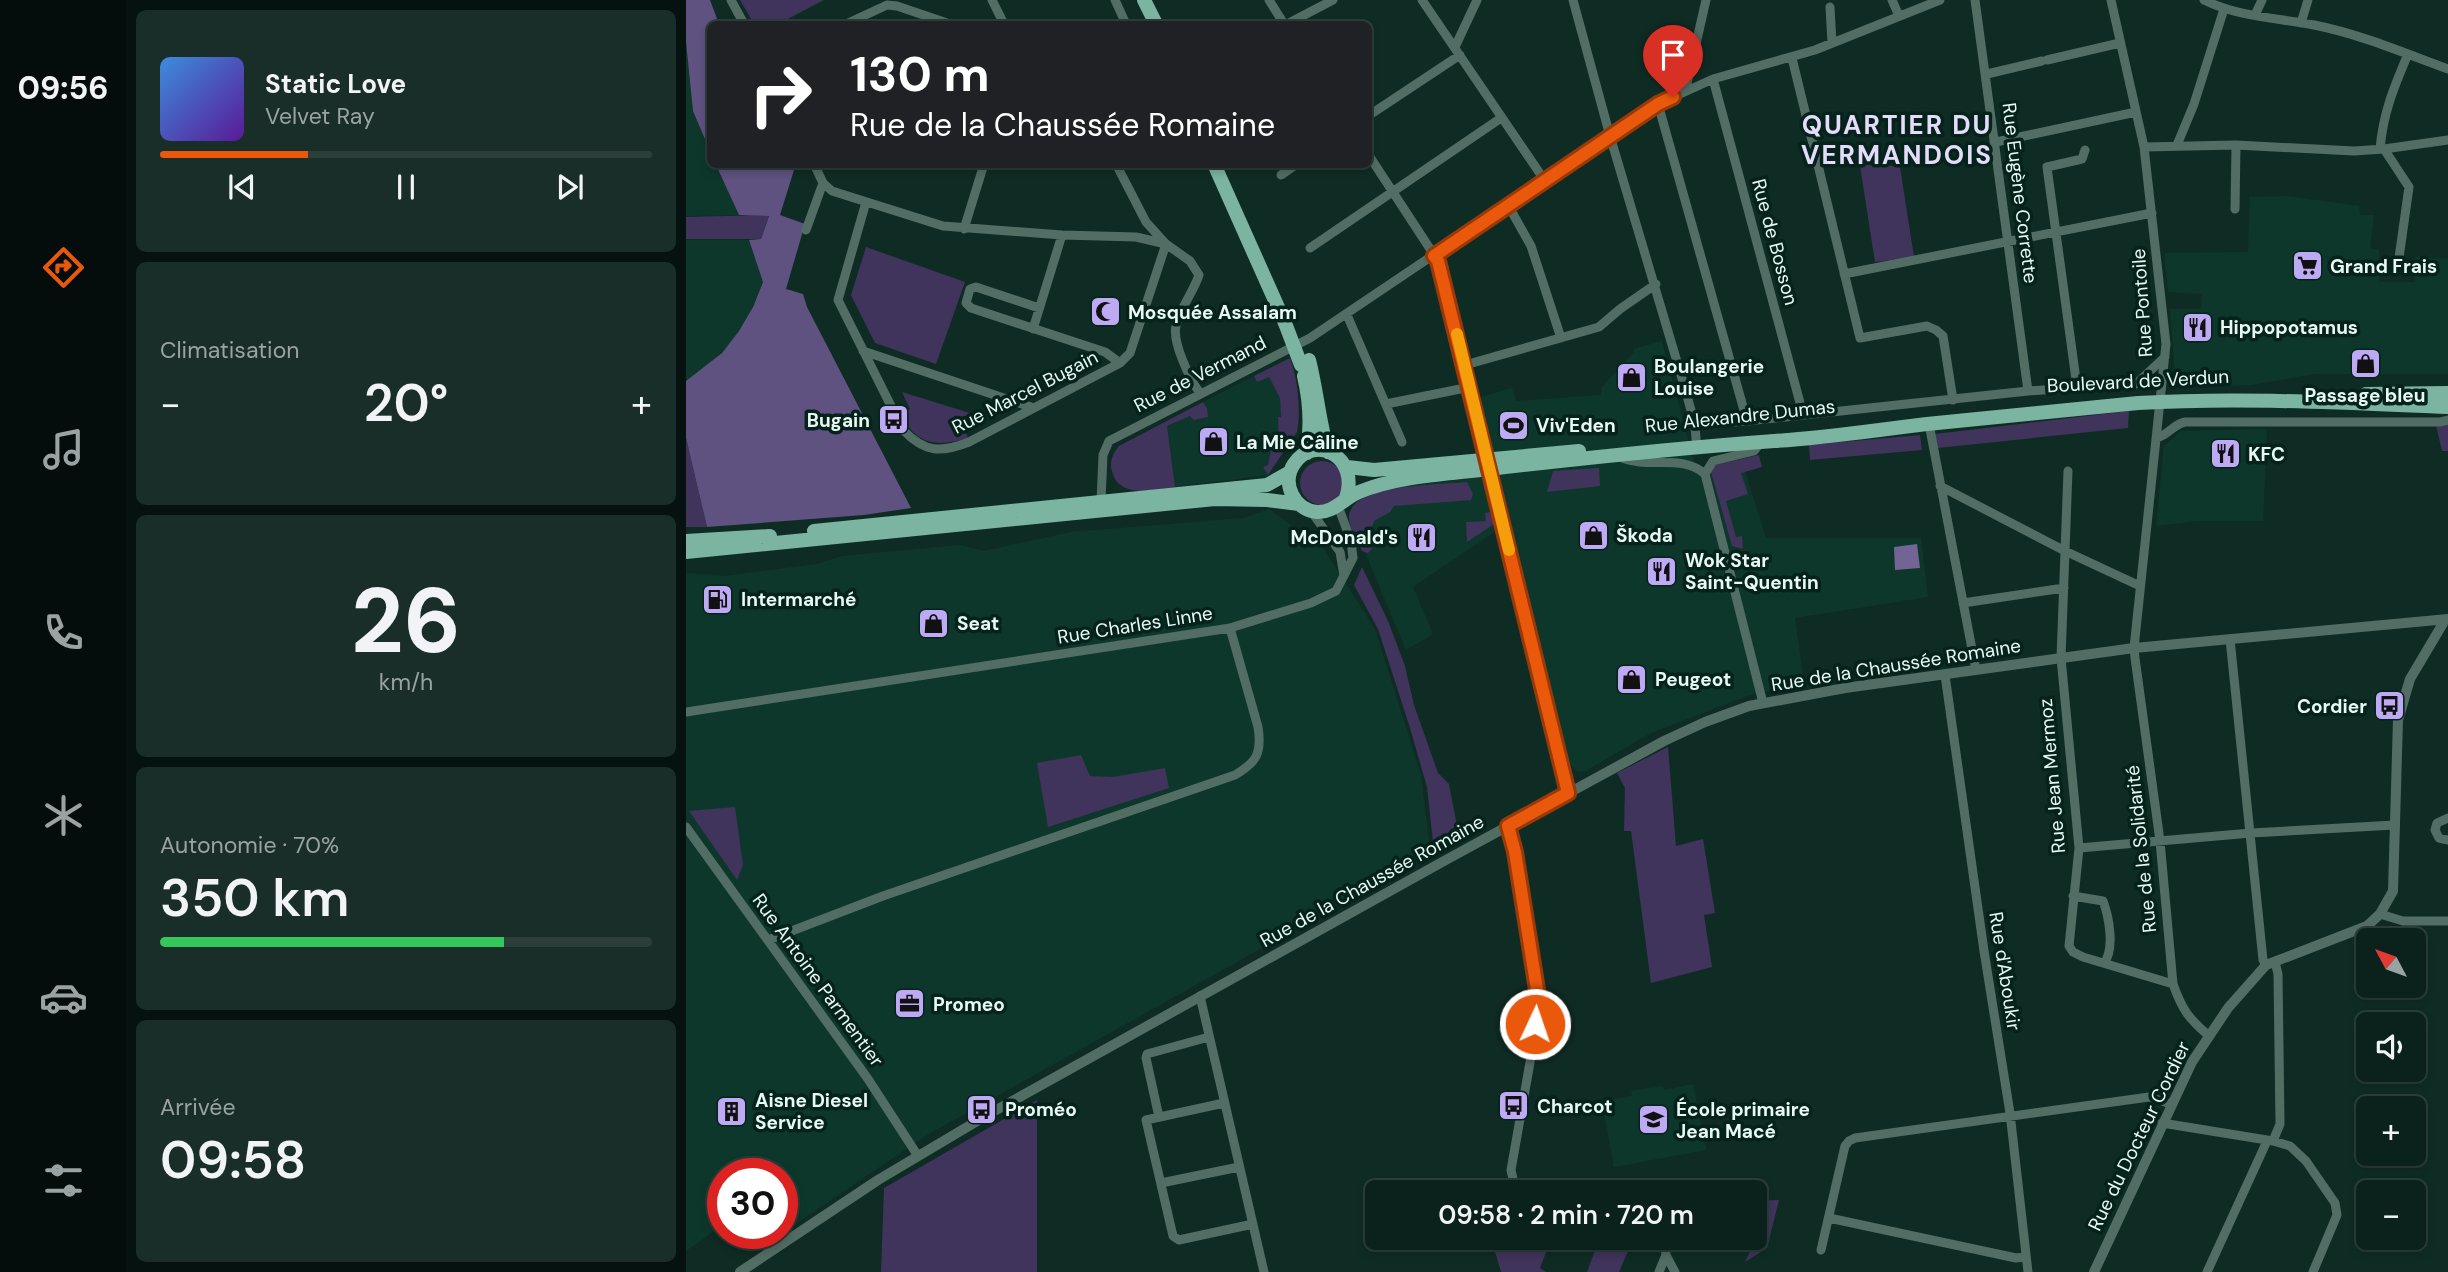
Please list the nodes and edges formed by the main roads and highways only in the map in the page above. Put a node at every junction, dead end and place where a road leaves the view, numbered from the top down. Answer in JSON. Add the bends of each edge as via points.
{"nodes":[{"id":1,"x":1136,"y":0,"type":"edge"},
{"id":2,"x":1144,"y":0,"type":"edge"},
{"id":3,"x":1146,"y":21,"type":"edge"},
{"id":4,"x":1154,"y":21,"type":"edge"},
{"id":5,"x":1216,"y":168,"type":"edge"},
{"id":6,"x":1225,"y":168,"type":"edge"},
{"id":7,"x":1290,"y":321,"type":"junction"},
{"id":8,"x":1305,"y":362,"type":"junction"},
{"id":9,"x":2443,"y":392,"type":"edge"},
{"id":10,"x":2161,"y":398,"type":"junction"},
{"id":11,"x":2406,"y":405,"type":"junction"},
{"id":12,"x":2448,"y":407,"type":"edge"},
{"id":13,"x":2448,"y":412,"type":"edge"},
{"id":14,"x":1928,"y":420,"type":"junction"},
{"id":15,"x":1328,"y":452,"type":"junction"},
{"id":16,"x":1307,"y":453,"type":"junction"},
{"id":17,"x":1488,"y":465,"type":"junction"},
{"id":18,"x":1346,"y":467,"type":"junction"},
{"id":19,"x":1290,"y":472,"type":"junction"},
{"id":20,"x":1342,"y":502,"type":"junction"},
{"id":21,"x":1101,"y":506,"type":"junction"},
{"id":22,"x":1305,"y":508,"type":"junction"},
{"id":23,"x":686,"y":541,"type":"edge"},
{"id":24,"x":686,"y":552,"type":"edge"}],
"edges":[{"from":1,"to":3,"type":"main road"},
{"from":2,"to":4,"type":"main road"},
{"from":5,"to":7,"type":"main road"},
{"from":6,"to":7,"type":"main road"},
{"from":7,"to":8,"type":"main road"},
{"from":8,"to":15,"type":"main road","via":[[1318,398]]},
{"from":8,"to":16,"type":"main road"},
{"from":9,"to":10,"type":"main road","name":"Boulevard de Verdun"},
{"from":10,"to":11,"type":"main road"},
{"from":10,"to":14,"type":"main road","name":"Boulevard de Verdun"},
{"from":11,"to":12,"type":"main road"},
{"from":11,"to":13,"type":"main road"},
{"from":14,"to":17,"type":"main road","via":[[1761,442]]},
{"from":14,"to":17,"type":"main road","name":"Rue Alexandre Dumas","via":[[1695,432]]},
{"from":15,"to":16,"type":"main road"},
{"from":15,"to":18,"type":"main road"},
{"from":16,"to":19,"type":"main road"},
{"from":17,"to":18,"type":"main road","name":"Rue Alexandre Dumas"},
{"from":17,"to":20,"type":"main road","via":[[1376,486]]},
{"from":18,"to":20,"type":"main road","via":[[1350,481]]},
{"from":19,"to":21,"type":"main road","via":[[1267,485]]},
{"from":19,"to":22,"type":"main road","via":[[1290,490]]},
{"from":20,"to":22,"type":"main road","via":[[1327,511]]},
{"from":21,"to":22,"type":"main road","via":[[1215,499],[1267,500]]},
{"from":21,"to":23,"type":"main road"},
{"from":21,"to":24,"type":"main road","via":[[974,524]]}]}
